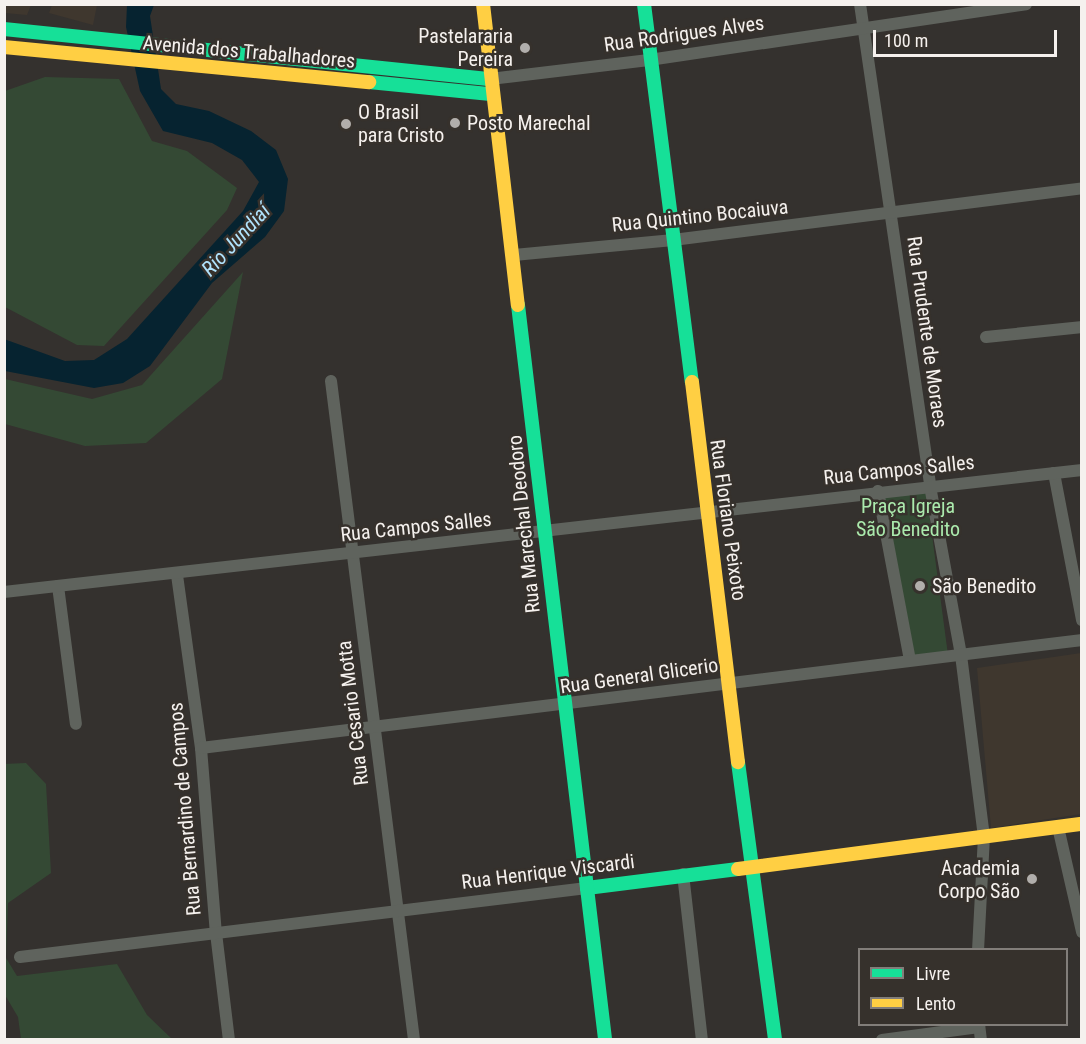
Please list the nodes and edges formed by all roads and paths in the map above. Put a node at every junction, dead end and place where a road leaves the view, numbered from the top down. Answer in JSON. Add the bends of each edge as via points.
{"nodes":[{"id":1,"x":483,"y":4,"type":"edge"},
{"id":2,"x":644,"y":4,"type":"edge"},
{"id":3,"x":860,"y":4,"type":"edge"},
{"id":4,"x":1026,"y":4,"type":"edge"},
{"id":5,"x":863,"y":28,"type":"junction"},
{"id":6,"x":4,"y":29,"type":"edge"},
{"id":7,"x":4,"y":47,"type":"edge"},
{"id":8,"x":649,"y":60,"type":"junction"},
{"id":9,"x":490,"y":80,"type":"junction"},
{"id":10,"x":490,"y":94,"type":"junction"},
{"id":11,"x":1082,"y":188,"type":"edge"},
{"id":12,"x":891,"y":213,"type":"junction"},
{"id":13,"x":673,"y":240,"type":"junction"},
{"id":14,"x":513,"y":255,"type":"junction"},
{"id":15,"x":1082,"y":327,"type":"edge"},
{"id":16,"x":986,"y":337,"type":"dead end"},
{"id":17,"x":331,"y":381,"type":"dead end"},
{"id":18,"x":1082,"y":470,"type":"edge"},
{"id":19,"x":1054,"y":473,"type":"junction"},
{"id":20,"x":930,"y":486,"type":"junction"},
{"id":21,"x":878,"y":491,"type":"junction"},
{"id":22,"x":707,"y":511,"type":"junction"},
{"id":23,"x":545,"y":533,"type":"junction"},
{"id":24,"x":354,"y":553,"type":"junction"},
{"id":25,"x":177,"y":575,"type":"junction"},
{"id":26,"x":58,"y":586,"type":"junction"},
{"id":27,"x":4,"y":592,"type":"edge"},
{"id":28,"x":1082,"y":620,"type":"edge"},
{"id":29,"x":1082,"y":640,"type":"edge"},
{"id":30,"x":961,"y":655,"type":"junction"},
{"id":31,"x":910,"y":660,"type":"junction"},
{"id":32,"x":730,"y":683,"type":"junction"},
{"id":33,"x":564,"y":706,"type":"junction"},
{"id":34,"x":76,"y":724,"type":"dead end"},
{"id":35,"x":375,"y":729,"type":"junction"},
{"id":36,"x":201,"y":748,"type":"junction"},
{"id":37,"x":1082,"y":824,"type":"edge"},
{"id":38,"x":1058,"y":827,"type":"junction"},
{"id":39,"x":984,"y":836,"type":"junction"},
{"id":40,"x":748,"y":866,"type":"junction"},
{"id":41,"x":683,"y":874,"type":"junction"},
{"id":42,"x":587,"y":888,"type":"junction"},
{"id":43,"x":397,"y":910,"type":"junction"},
{"id":44,"x":1082,"y":932,"type":"edge"},
{"id":45,"x":216,"y":933,"type":"junction"},
{"id":46,"x":978,"y":948,"type":"edge"},
{"id":47,"x":20,"y":957,"type":"dead end"},
{"id":48,"x":979,"y":1030,"type":"edge"},
{"id":49,"x":229,"y":1040,"type":"edge"},
{"id":50,"x":414,"y":1040,"type":"edge"},
{"id":51,"x":605,"y":1040,"type":"edge"},
{"id":52,"x":702,"y":1040,"type":"edge"},
{"id":53,"x":775,"y":1040,"type":"edge"},
{"id":54,"x":882,"y":1040,"type":"edge"}],
"edges":[{"from":1,"to":9,"type":"main road","name":"Rua Marechal Deodoro"},
{"from":2,"to":8,"type":"main road","name":"Rua Floriano Peixoto"},
{"from":3,"to":5,"type":"street","name":"Rua Prudente de Moraes"},
{"from":4,"to":5,"type":"street","name":"Rua Rodrigues Alves"},
{"from":5,"to":8,"type":"street","name":"Rua Rodrigues Alves"},
{"from":5,"to":12,"type":"street","name":"Rua Prudente de Moraes"},
{"from":6,"to":9,"type":"main road","name":"Avenida dos Trabalhadores"},
{"from":7,"to":10,"type":"main road","name":"Avenida dos Trabalhadores"},
{"from":8,"to":9,"type":"street","name":"Rua Rodrigues Alves"},
{"from":8,"to":13,"type":"main road","name":"Rua Floriano Peixoto"},
{"from":9,"to":10,"type":"main road","name":"Rua Marechal Deodoro"},
{"from":10,"to":14,"type":"main road","name":"Rua Marechal Deodoro"},
{"from":11,"to":12,"type":"street","name":"Rua Quintino Bocaiuva"},
{"from":12,"to":13,"type":"street","name":"Rua Quintino Bocaiuva"},
{"from":12,"to":20,"type":"street","name":"Rua Prudente de Moraes"},
{"from":13,"to":14,"type":"street","name":"Rua Quintino Bocaiuva"},
{"from":13,"to":22,"type":"main road","name":"Rua Floriano Peixoto"},
{"from":14,"to":23,"type":"main road","name":"Rua Marechal Deodoro"},
{"from":15,"to":16,"type":"street"},
{"from":17,"to":24,"type":"street","name":"Rua Cesario Motta"},
{"from":18,"to":19,"type":"street","name":"Rua Campos Salles"},
{"from":19,"to":20,"type":"street","name":"Rua Campos Salles"},
{"from":19,"to":28,"type":"street"},
{"from":20,"to":21,"type":"street","name":"Rua Campos Salles"},
{"from":20,"to":30,"type":"street","name":"Rua Prudente de Moraes"},
{"from":21,"to":22,"type":"street","name":"Rua Campos Salles"},
{"from":21,"to":31,"type":"street"},
{"from":22,"to":23,"type":"street","name":"Rua Campos Salles"},
{"from":22,"to":32,"type":"main road","name":"Rua Floriano Peixoto"},
{"from":23,"to":24,"type":"street","name":"Rua Campos Salles"},
{"from":23,"to":33,"type":"main road","name":"Rua Marechal Deodoro"},
{"from":24,"to":25,"type":"street","name":"Rua Campos Salles"},
{"from":24,"to":35,"type":"street","name":"Rua Cesario Motta"},
{"from":25,"to":26,"type":"street","name":"Rua Campos Salles"},
{"from":25,"to":36,"type":"street","name":"Rua Bernardino de Campos"},
{"from":26,"to":27,"type":"street","name":"Rua Campos Salles"},
{"from":26,"to":34,"type":"street"},
{"from":29,"to":30,"type":"street","name":"Rua General Glicerio"},
{"from":30,"to":31,"type":"street","name":"Rua General Glicerio"},
{"from":30,"to":39,"type":"street","name":"Rua Prudente de Moraes"},
{"from":31,"to":32,"type":"street","name":"Rua General Glicerio"},
{"from":32,"to":33,"type":"street","name":"Rua General Glicerio"},
{"from":32,"to":40,"type":"main road","name":"Rua Floriano Peixoto"},
{"from":33,"to":35,"type":"street","name":"Rua General Glicerio"},
{"from":33,"to":42,"type":"main road","name":"Rua Marechal Deodoro"},
{"from":35,"to":36,"type":"street","name":"Rua General Glicerio"},
{"from":35,"to":43,"type":"street","name":"Rua Cesario Motta"},
{"from":36,"to":45,"type":"street","name":"Rua Bernardino de Campos"},
{"from":37,"to":38,"type":"main road","name":"Rua Henrique Viscardi"},
{"from":38,"to":39,"type":"main road","name":"Rua Henrique Viscardi"},
{"from":38,"to":44,"type":"street"},
{"from":39,"to":40,"type":"main road","name":"Rua Henrique Viscardi"},
{"from":39,"to":46,"type":"street","name":"Rua Prudente de Moraes"},
{"from":40,"to":41,"type":"main road","name":"Rua Henrique Viscardi"},
{"from":40,"to":53,"type":"main road","name":"Rua Floriano Peixoto"},
{"from":41,"to":42,"type":"main road","name":"Rua Henrique Viscardi"},
{"from":41,"to":52,"type":"street"},
{"from":42,"to":43,"type":"street","name":"Rua Henrique Viscardi"},
{"from":42,"to":51,"type":"main road","name":"Rua Marechal Deodoro"},
{"from":43,"to":45,"type":"street","name":"Rua Henrique Viscardi"},
{"from":43,"to":50,"type":"street","name":"Rua Cesario Motta"},
{"from":45,"to":47,"type":"street","name":"Rua Henrique Viscardi"},
{"from":45,"to":49,"type":"street","name":"Rua Bernardino de Campos"},
{"from":48,"to":54,"type":"street"}]}
